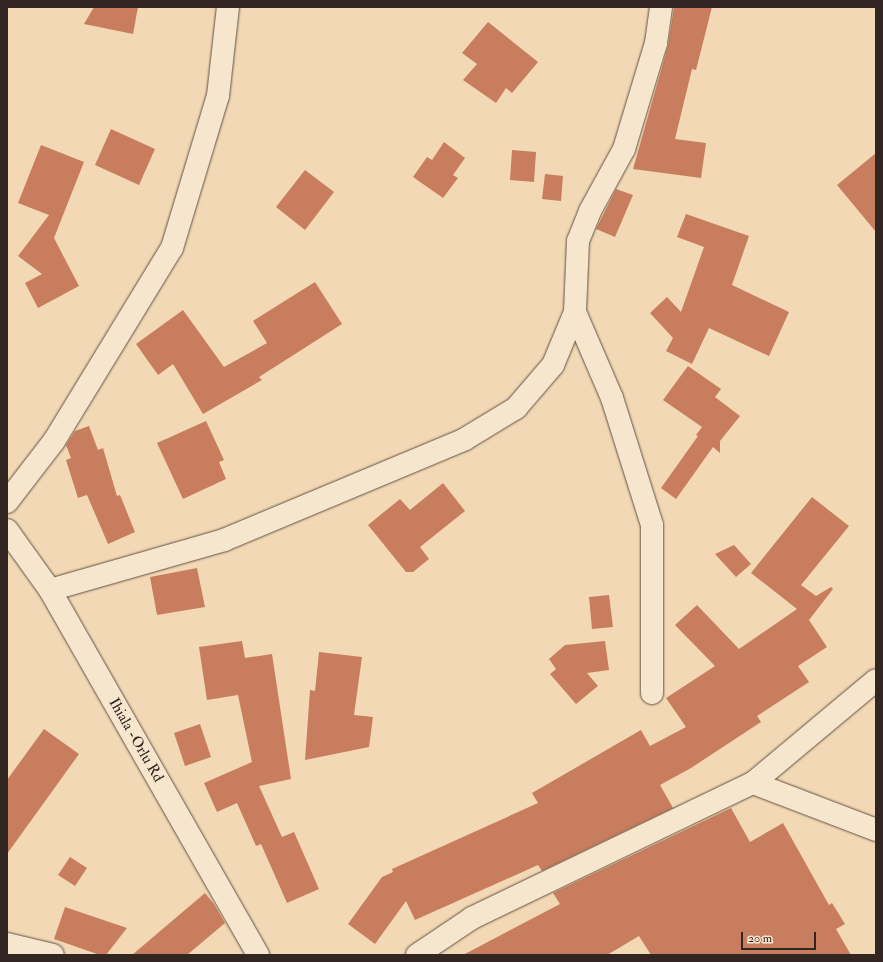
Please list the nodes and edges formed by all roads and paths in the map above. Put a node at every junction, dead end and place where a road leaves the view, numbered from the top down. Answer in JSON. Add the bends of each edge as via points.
{"nodes":[{"id":1,"x":228,"y":7,"type":"edge"},
{"id":2,"x":661,"y":7,"type":"edge"},
{"id":3,"x":575,"y":312,"type":"junction"},
{"id":4,"x":7,"y":502,"type":"edge"},
{"id":5,"x":7,"y":530,"type":"edge"},
{"id":6,"x":50,"y":590,"type":"junction"},
{"id":7,"x":876,"y":680,"type":"edge"},
{"id":8,"x":652,"y":693,"type":"dead end"},
{"id":9,"x":753,"y":782,"type":"junction"},
{"id":10,"x":876,"y":830,"type":"edge"},
{"id":11,"x":7,"y":944,"type":"edge"},
{"id":12,"x":53,"y":955,"type":"edge"},
{"id":13,"x":258,"y":955,"type":"edge"},
{"id":14,"x":417,"y":955,"type":"edge"}],
"edges":[{"from":1,"to":4,"type":"street","via":[[218,96],[172,248],[54,441]]},
{"from":2,"to":3,"type":"street","via":[[656,43],[624,149],[590,211],[578,241]]},
{"from":3,"to":6,"type":"street","via":[[553,364],[516,408],[465,439],[224,540]]},
{"from":3,"to":8,"type":"street","via":[[612,398],[652,525]]},
{"from":5,"to":6,"type":"street","name":"Ihiala -Orlu Rd"},
{"from":6,"to":13,"type":"street","name":"Ihiala -Orlu Rd"},
{"from":7,"to":9,"type":"street"},
{"from":9,"to":10,"type":"street"},
{"from":9,"to":14,"type":"street","via":[[472,918]]},
{"from":11,"to":12,"type":"street"}]}
